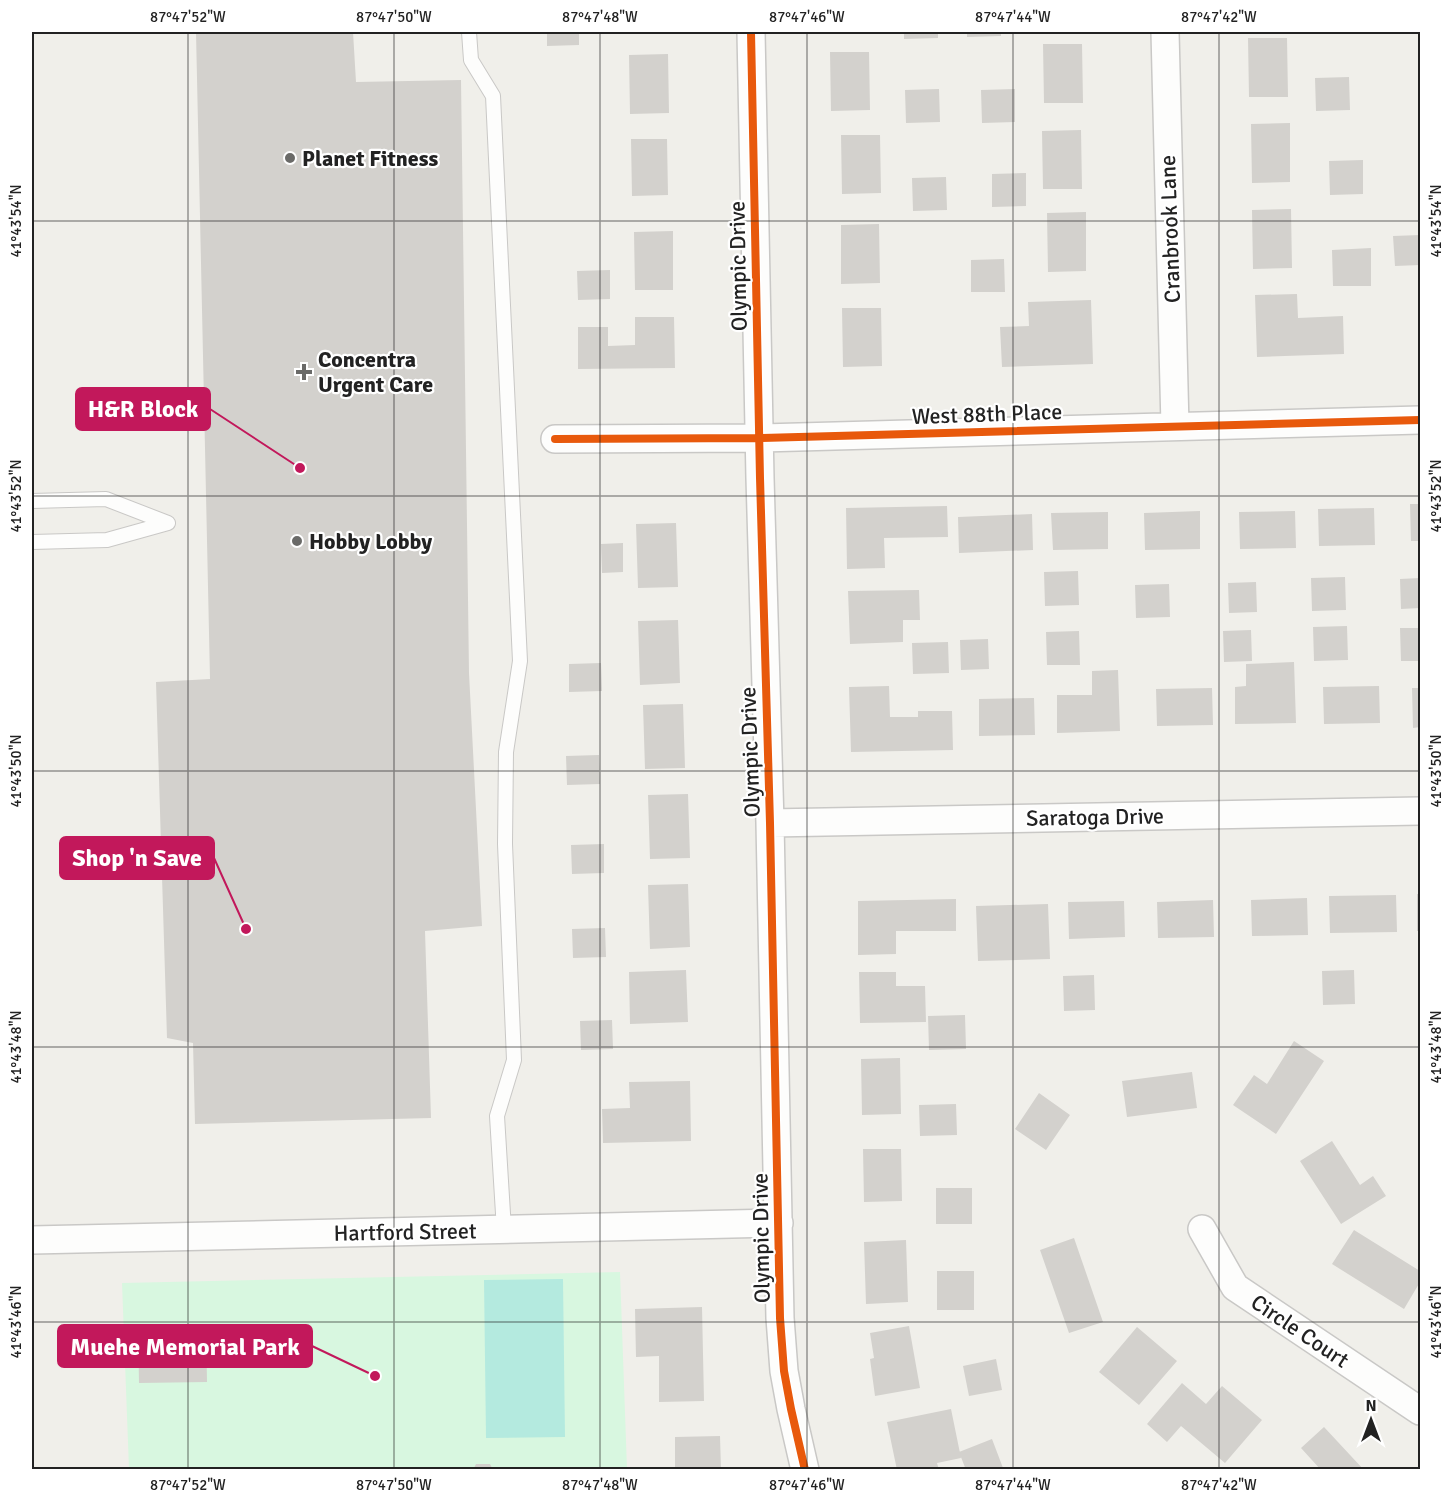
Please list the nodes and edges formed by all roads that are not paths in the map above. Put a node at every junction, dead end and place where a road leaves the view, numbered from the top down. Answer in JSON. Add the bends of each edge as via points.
{"nodes":[{"id":1,"x":469,"y":32,"type":"edge"},
{"id":2,"x":751,"y":32,"type":"edge"},
{"id":3,"x":1165,"y":32,"type":"edge"},
{"id":4,"x":1420,"y":420,"type":"edge"},
{"id":5,"x":1175,"y":426,"type":"junction"},
{"id":6,"x":760,"y":438,"type":"junction"},
{"id":7,"x":555,"y":439,"type":"dead end"},
{"id":8,"x":32,"y":501,"type":"edge"},
{"id":9,"x":32,"y":542,"type":"edge"},
{"id":10,"x":1420,"y":811,"type":"edge"},
{"id":11,"x":770,"y":823,"type":"junction"},
{"id":12,"x":779,"y":1223,"type":"junction"},
{"id":13,"x":1202,"y":1229,"type":"dead end"},
{"id":14,"x":504,"y":1230,"type":"junction"},
{"id":15,"x":32,"y":1240,"type":"edge"},
{"id":16,"x":1420,"y":1411,"type":"edge"},
{"id":17,"x":805,"y":1470,"type":"edge"}],
"edges":[{"from":1,"to":14,"type":"lane","via":[[471,60],[493,96],[520,661],[506,752],[505,844],[514,1060],[497,1116]]},
{"from":2,"to":6,"type":"street","name":"Olympic Drive"},
{"from":3,"to":5,"type":"street","name":"Cranbrook Lane"},
{"from":4,"to":5,"type":"street","name":"West 88th Place"},
{"from":5,"to":6,"type":"street","name":"West 88th Place"},
{"from":6,"to":7,"type":"street","name":"West 88th Place"},
{"from":6,"to":11,"type":"street","name":"Olympic Drive"},
{"from":8,"to":9,"type":"lane","via":[[106,499],[168,523],[107,540]]},
{"from":10,"to":11,"type":"street","name":"Saratoga Drive"},
{"from":11,"to":12,"type":"street","name":"Olympic Drive"},
{"from":12,"to":14,"type":"street","name":"Hartford Street"},
{"from":12,"to":17,"type":"street","name":"Olympic Drive","via":[[784,1371]]},
{"from":13,"to":16,"type":"street","name":"Circle Court","via":[[1235,1287]]},
{"from":14,"to":15,"type":"street","name":"Hartford Street"}]}
